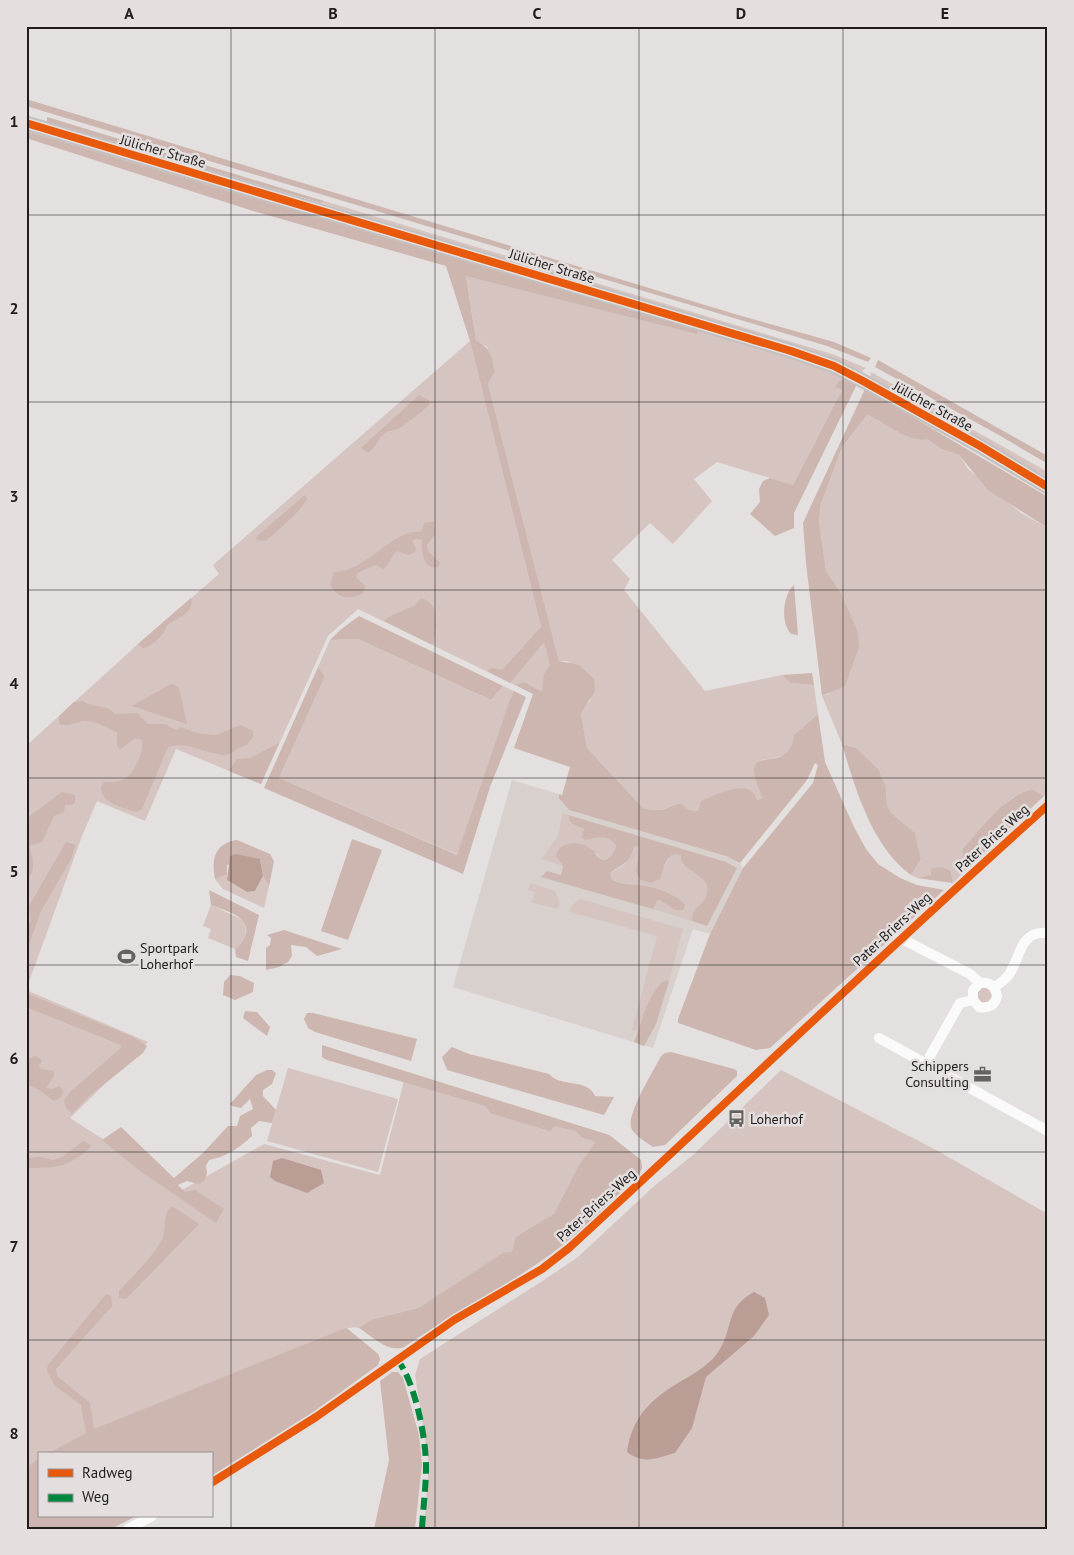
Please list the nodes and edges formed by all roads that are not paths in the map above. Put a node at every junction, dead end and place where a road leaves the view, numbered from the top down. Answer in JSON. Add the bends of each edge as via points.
{"nodes":[{"id":1,"x":26,"y":123,"type":"edge"},
{"id":2,"x":1048,"y":487,"type":"edge"},
{"id":3,"x":1048,"y":805,"type":"edge"},
{"id":4,"x":953,"y":889,"type":"joint"},
{"id":5,"x":1048,"y":933,"type":"edge"},
{"id":6,"x":900,"y":938,"type":"junction"},
{"id":7,"x":980,"y":984,"type":"junction"},
{"id":8,"x":994,"y":987,"type":"junction"},
{"id":9,"x":972,"y":1000,"type":"junction"},
{"id":10,"x":879,"y":1038,"type":"dead end"},
{"id":11,"x":930,"y":1066,"type":"junction"},
{"id":12,"x":1048,"y":1131,"type":"edge"},
{"id":13,"x":212,"y":1482,"type":"edge"},
{"id":14,"x":148,"y":1518,"type":"edge"},
{"id":15,"x":128,"y":1529,"type":"edge"}],
"edges":[{"from":1,"to":2,"type":"street","name":"Jülicher Straße","via":[[791,350],[863,381]]},
{"from":3,"to":4,"type":"street","name":"Pater Bries Weg"},
{"from":4,"to":6,"type":"street","name":"Pater-Briers-Weg"},
{"from":5,"to":8,"type":"street","via":[[1036,934],[1025,941],[1006,980]]},
{"from":6,"to":7,"type":"street","via":[[970,974]]},
{"from":6,"to":13,"type":"street","name":"Pater-Briers-Weg","via":[[569,1248],[542,1269],[454,1320],[316,1417]]},
{"from":7,"to":8,"type":"street"},
{"from":7,"to":9,"type":"street","via":[[973,990]]},
{"from":8,"to":9,"type":"street","via":[[997,996],[993,1005],[979,1007]]},
{"from":9,"to":11,"type":"street","via":[[960,1003],[930,1056]]},
{"from":10,"to":11,"type":"street"},
{"from":11,"to":12,"type":"street"},
{"from":14,"to":15,"type":"street"}]}
